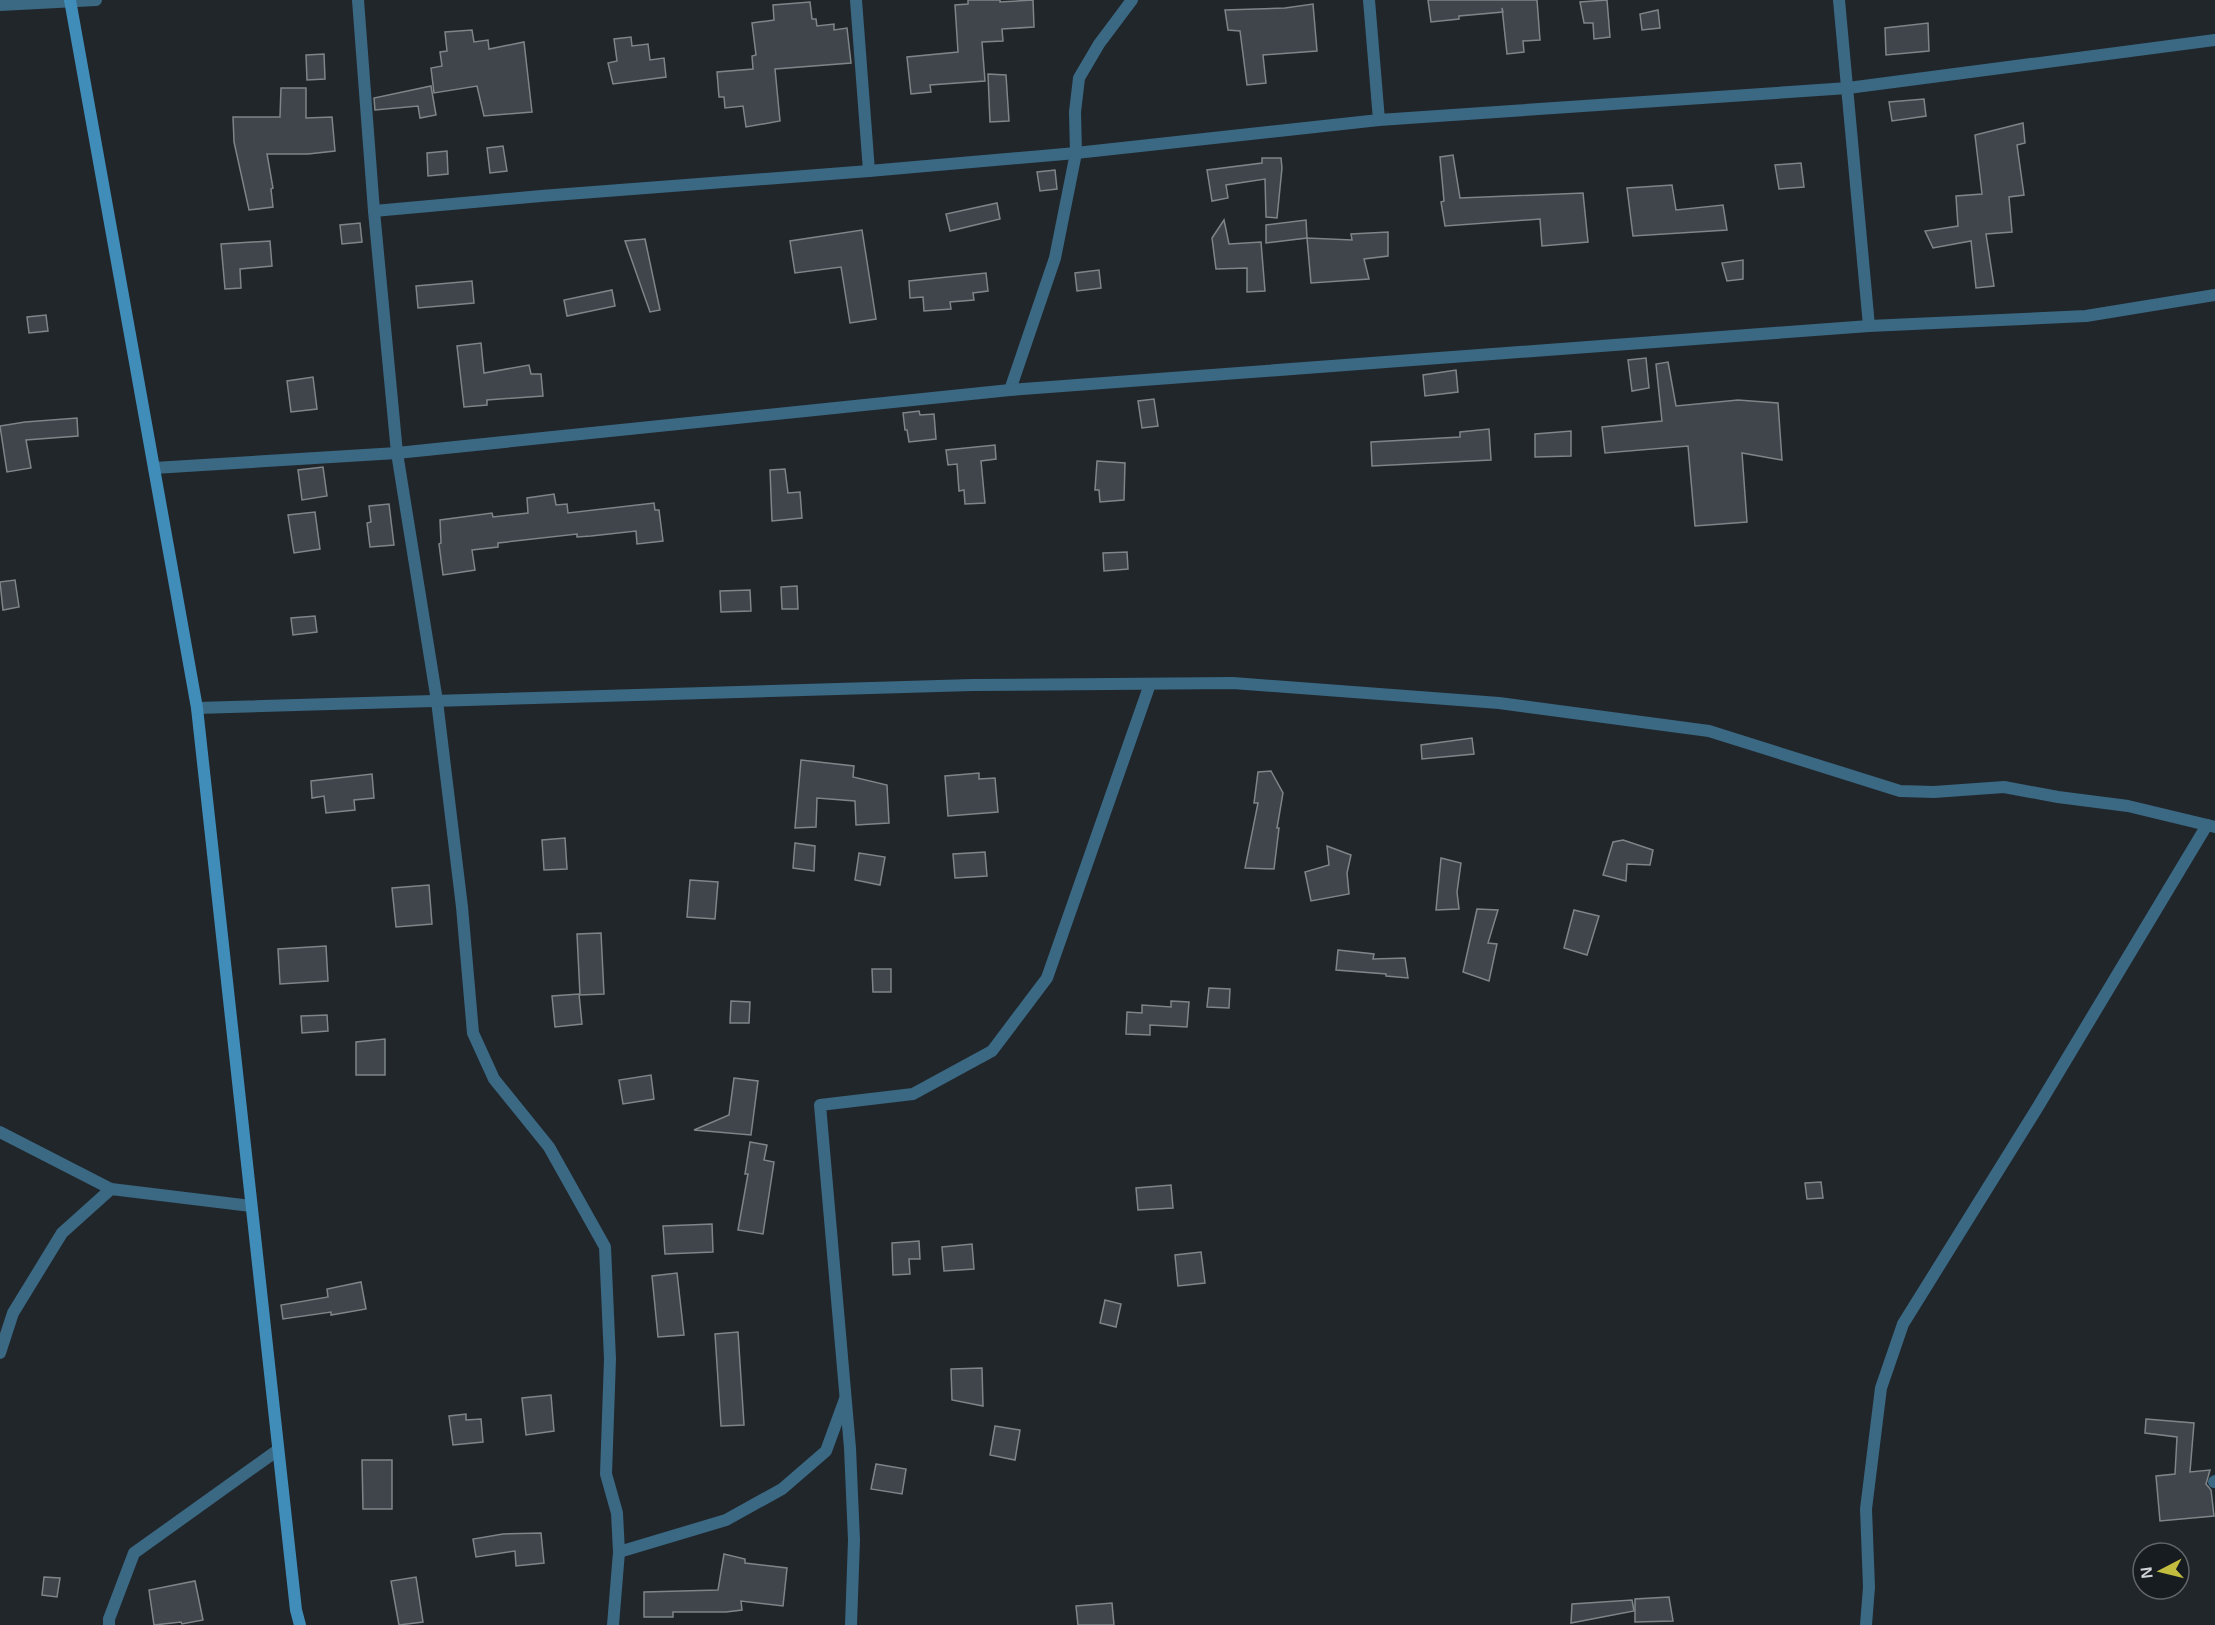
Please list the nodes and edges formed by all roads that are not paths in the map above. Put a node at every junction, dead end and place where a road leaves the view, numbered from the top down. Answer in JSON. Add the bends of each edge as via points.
{"nodes":[{"id":1,"x":96,"y":0,"type":"edge"},
{"id":2,"x":358,"y":0,"type":"edge"},
{"id":3,"x":856,"y":0,"type":"edge"},
{"id":4,"x":1132,"y":0,"type":"edge"},
{"id":5,"x":1369,"y":0,"type":"edge"},
{"id":6,"x":1839,"y":0,"type":"edge"},
{"id":7,"x":70,"y":1,"type":"edge"},
{"id":8,"x":0,"y":5,"type":"edge"},
{"id":9,"x":2215,"y":39,"type":"edge"},
{"id":10,"x":1848,"y":88,"type":"junction"},
{"id":11,"x":1379,"y":120,"type":"junction"},
{"id":12,"x":1076,"y":153,"type":"junction"},
{"id":13,"x":869,"y":171,"type":"junction"},
{"id":14,"x":374,"y":211,"type":"junction"},
{"id":15,"x":2215,"y":295,"type":"edge"},
{"id":16,"x":1869,"y":326,"type":"junction"},
{"id":17,"x":1010,"y":390,"type":"junction"},
{"id":18,"x":397,"y":453,"type":"junction"},
{"id":19,"x":154,"y":468,"type":"junction"},
{"id":20,"x":1150,"y":684,"type":"junction"},
{"id":21,"x":437,"y":701,"type":"junction"},
{"id":22,"x":197,"y":708,"type":"junction"},
{"id":23,"x":2211,"y":826,"type":"edge"},
{"id":24,"x":0,"y":1132,"type":"edge"},
{"id":25,"x":111,"y":1189,"type":"junction"},
{"id":26,"x":252,"y":1206,"type":"junction"},
{"id":27,"x":837,"y":1306,"type":"junction"},
{"id":28,"x":0,"y":1353,"type":"edge"},
{"id":29,"x":278,"y":1450,"type":"junction"},
{"id":30,"x":619,"y":1552,"type":"junction"},
{"id":31,"x":109,"y":1625,"type":"edge"},
{"id":32,"x":300,"y":1625,"type":"edge"},
{"id":33,"x":613,"y":1625,"type":"edge"},
{"id":34,"x":851,"y":1625,"type":"edge"},
{"id":35,"x":1866,"y":1625,"type":"edge"}],
"edges":[{"from":1,"to":7,"type":"street"},
{"from":2,"to":14,"type":"street"},
{"from":3,"to":13,"type":"street"},
{"from":4,"to":12,"type":"street","via":[[1079,78]]},
{"from":5,"to":11,"type":"street"},
{"from":6,"to":10,"type":"street"},
{"from":7,"to":8,"type":"street"},
{"from":7,"to":19,"type":"street"},
{"from":9,"to":10,"type":"street"},
{"from":10,"to":11,"type":"street"},
{"from":10,"to":16,"type":"street"},
{"from":11,"to":12,"type":"street"},
{"from":12,"to":13,"type":"street"},
{"from":12,"to":17,"type":"street","via":[[1055,258]]},
{"from":13,"to":14,"type":"street"},
{"from":14,"to":18,"type":"street"},
{"from":15,"to":16,"type":"street","via":[[2086,316]]},
{"from":16,"to":17,"type":"street"},
{"from":17,"to":18,"type":"street"},
{"from":18,"to":19,"type":"street"},
{"from":18,"to":21,"type":"street"},
{"from":19,"to":22,"type":"street"},
{"from":20,"to":21,"type":"street","via":[[972,685]]},
{"from":20,"to":23,"type":"street","via":[[1233,683],[1499,703],[1710,731],[1900,790],[2004,787],[2128,806]]},
{"from":20,"to":27,"type":"street","via":[[1047,978],[992,1051],[913,1094],[820,1104]]},
{"from":21,"to":22,"type":"street"},
{"from":21,"to":30,"type":"street","via":[[473,1033],[494,1079],[549,1147],[605,1247],[610,1359],[606,1474],[617,1513]]},
{"from":22,"to":26,"type":"street"},
{"from":23,"to":35,"type":"street","via":[[1904,1324],[1881,1388],[1866,1509]]},
{"from":24,"to":25,"type":"street"},
{"from":25,"to":26,"type":"street"},
{"from":25,"to":28,"type":"street","via":[[62,1233],[13,1313]]},
{"from":26,"to":29,"type":"street"},
{"from":27,"to":30,"type":"street","via":[[845,1399],[826,1451],[782,1489],[726,1520]]},
{"from":27,"to":34,"type":"street","via":[[855,1540]]},
{"from":29,"to":31,"type":"street","via":[[134,1553]]},
{"from":29,"to":32,"type":"street"},
{"from":30,"to":33,"type":"street"}]}
